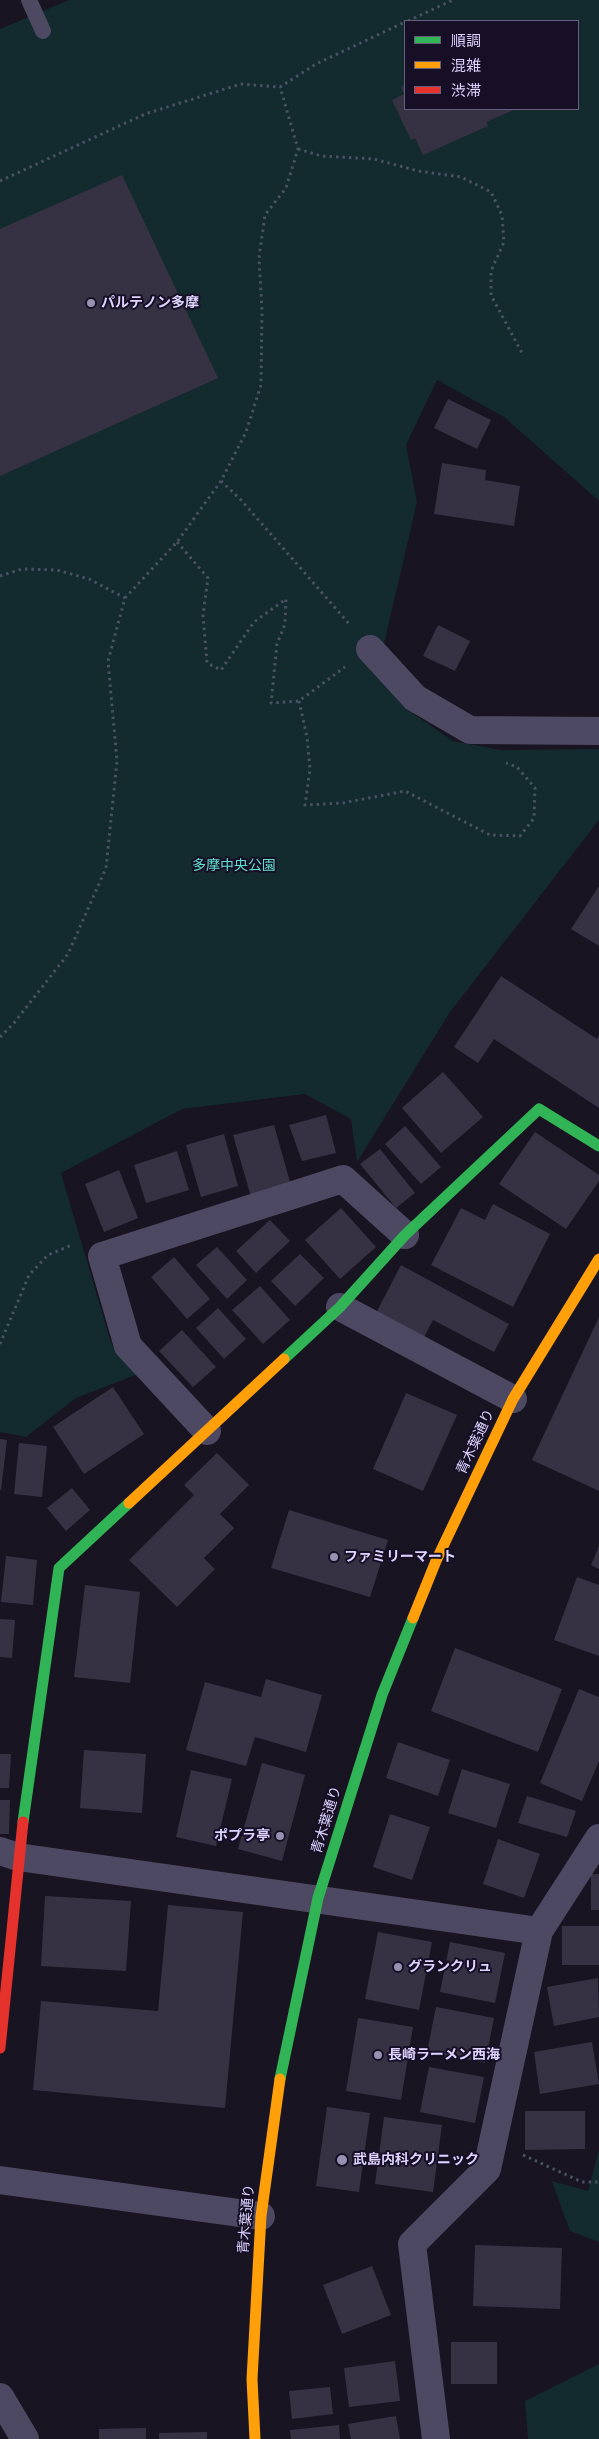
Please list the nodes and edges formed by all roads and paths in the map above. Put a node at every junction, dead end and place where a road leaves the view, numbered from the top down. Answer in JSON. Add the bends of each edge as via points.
{"nodes":[{"id":1,"x":29,"y":0,"type":"edge"},
{"id":2,"x":453,"y":0,"type":"edge"},
{"id":3,"x":410,"y":20,"type":"edge"},
{"id":4,"x":404,"y":23,"type":"edge"},
{"id":5,"x":43,"y":31,"type":"dead end"},
{"id":6,"x":280,"y":87,"type":"junction"},
{"id":7,"x":298,"y":149,"type":"junction"},
{"id":8,"x":0,"y":181,"type":"edge"},
{"id":9,"x":522,"y":353,"type":"dead end"},
{"id":10,"x":221,"y":482,"type":"junction"},
{"id":11,"x":177,"y":542,"type":"junction"},
{"id":12,"x":0,"y":576,"type":"edge"},
{"id":13,"x":125,"y":598,"type":"junction"},
{"id":14,"x":370,"y":649,"type":"junction"},
{"id":15,"x":299,"y":701,"type":"junction"},
{"id":16,"x":470,"y":730,"type":"junction"},
{"id":17,"x":599,"y":731,"type":"edge"},
{"id":18,"x":0,"y":1037,"type":"edge"},
{"id":19,"x":599,"y":1146,"type":"edge"},
{"id":20,"x":404,"y":1235,"type":"junction"},
{"id":21,"x":73,"y":1245,"type":"dead end"},
{"id":22,"x":599,"y":1259,"type":"edge"},
{"id":23,"x":340,"y":1307,"type":"junction"},
{"id":24,"x":0,"y":1344,"type":"edge"},
{"id":25,"x":513,"y":1399,"type":"junction"},
{"id":26,"x":207,"y":1432,"type":"junction"},
{"id":27,"x":599,"y":1838,"type":"edge"},
{"id":28,"x":9,"y":1854,"type":"edge"},
{"id":29,"x":318,"y":1898,"type":"junction"},
{"id":30,"x":539,"y":1931,"type":"junction"},
{"id":31,"x":0,"y":2048,"type":"edge"},
{"id":32,"x":493,"y":2141,"type":"junction"},
{"id":33,"x":0,"y":2180,"type":"edge"},
{"id":34,"x":599,"y":2182,"type":"edge"},
{"id":35,"x":260,"y":2216,"type":"junction"},
{"id":36,"x":0,"y":2397,"type":"edge"},
{"id":37,"x":25,"y":2439,"type":"edge"},
{"id":38,"x":255,"y":2439,"type":"edge"},
{"id":39,"x":436,"y":2439,"type":"edge"}],
"edges":[{"from":1,"to":5,"type":"lane"},
{"from":2,"to":3,"type":"path"},
{"from":4,"to":6,"type":"path","via":[[316,64]]},
{"from":6,"to":7,"type":"path"},
{"from":6,"to":8,"type":"path","via":[[241,84],[145,114]]},
{"from":7,"to":9,"type":"path","via":[[321,156],[374,159],[418,171],[461,177],[491,192],[502,215],[504,242],[492,271],[491,295]]},
{"from":7,"to":10,"type":"path","via":[[286,188],[265,215],[259,258],[262,311],[260,385],[246,432]]},
{"from":10,"to":11,"type":"path"},
{"from":10,"to":14,"type":"path","via":[[241,500]]},
{"from":11,"to":13,"type":"path"},
{"from":11,"to":15,"type":"path","via":[[208,578],[204,615],[207,663],[221,670],[254,622],[286,599],[285,624],[277,644],[271,703]]},
{"from":12,"to":13,"type":"path","via":[[22,569],[57,570],[89,579]]},
{"from":13,"to":18,"type":"path","via":[[108,661],[116,762],[106,868],[68,954]]},
{"from":14,"to":15,"type":"path"},
{"from":14,"to":16,"type":"street","via":[[415,698]]},
{"from":15,"to":16,"type":"path","via":[[310,770],[305,805],[343,803],[406,791],[490,835],[520,836],[534,818],[534,788],[517,767],[483,756]]},
{"from":16,"to":17,"type":"street"},
{"from":19,"to":20,"type":"street","via":[[539,1109]]},
{"from":20,"to":23,"type":"street"},
{"from":20,"to":26,"type":"street","via":[[343,1180],[102,1256],[128,1346]]},
{"from":21,"to":24,"type":"path","via":[[48,1254],[29,1274]]},
{"from":22,"to":25,"type":"street","name":"青木葉通り"},
{"from":23,"to":25,"type":"street"},
{"from":23,"to":26,"type":"street"},
{"from":25,"to":29,"type":"street","name":"青木葉通り","via":[[436,1561],[382,1695]]},
{"from":26,"to":28,"type":"street","via":[[60,1568]]},
{"from":27,"to":30,"type":"street"},
{"from":28,"to":29,"type":"street"},
{"from":28,"to":31,"type":"street"},
{"from":29,"to":30,"type":"street"},
{"from":29,"to":35,"type":"street","name":"青木葉通り","via":[[282,2061]]},
{"from":30,"to":32,"type":"street"},
{"from":32,"to":34,"type":"path","via":[[582,2182]]},
{"from":32,"to":39,"type":"street","via":[[487,2169],[412,2244]]},
{"from":33,"to":35,"type":"street"},
{"from":35,"to":38,"type":"street","name":"青木葉通り","via":[[252,2378]]},
{"from":36,"to":37,"type":"street"}]}
